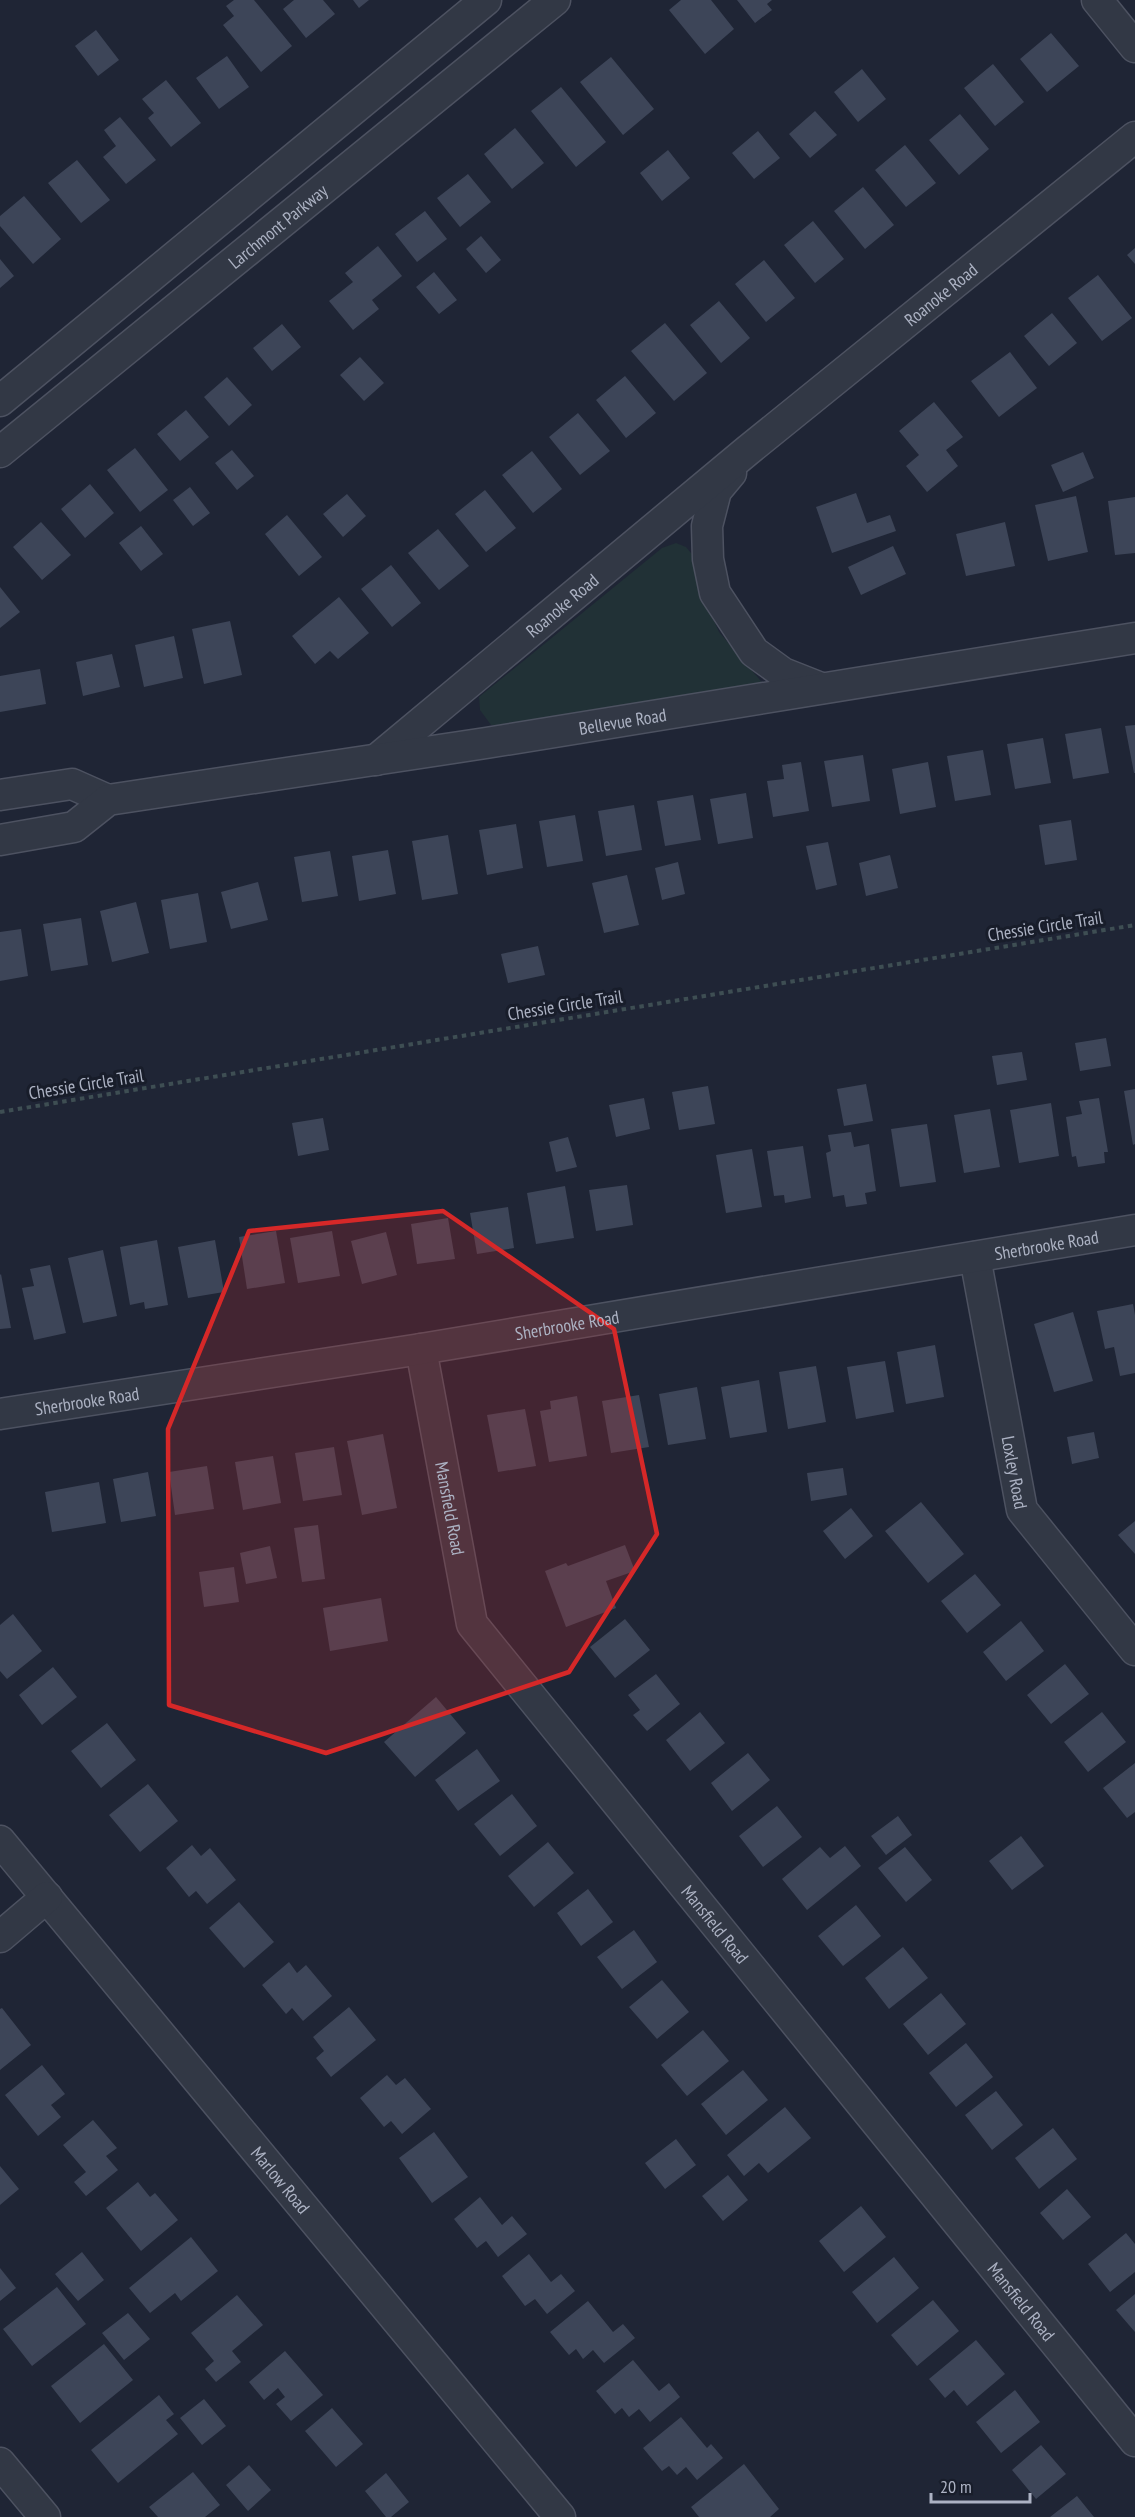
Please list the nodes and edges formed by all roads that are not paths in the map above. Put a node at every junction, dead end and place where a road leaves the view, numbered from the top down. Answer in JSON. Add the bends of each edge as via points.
{"nodes":[{"id":1,"x":486,"y":0,"type":"edge"},
{"id":2,"x":555,"y":0,"type":"edge"},
{"id":3,"x":1097,"y":0,"type":"edge"},
{"id":4,"x":1135,"y":47,"type":"edge"},
{"id":5,"x":1135,"y":137,"type":"edge"},
{"id":6,"x":0,"y":401,"type":"edge"},
{"id":7,"x":0,"y":452,"type":"edge"},
{"id":8,"x":747,"y":452,"type":"junction"},
{"id":9,"x":1135,"y":638,"type":"edge"},
{"id":10,"x":821,"y":688,"type":"junction"},
{"id":11,"x":376,"y":760,"type":"junction"},
{"id":12,"x":0,"y":795,"type":"edge"},
{"id":13,"x":108,"y":800,"type":"junction"},
{"id":14,"x":0,"y":840,"type":"edge"},
{"id":15,"x":1135,"y":1230,"type":"edge"},
{"id":16,"x":975,"y":1257,"type":"junction"},
{"id":17,"x":422,"y":1349,"type":"junction"},
{"id":18,"x":0,"y":1414,"type":"edge"},
{"id":19,"x":1135,"y":1650,"type":"edge"},
{"id":20,"x":0,"y":1841,"type":"edge"},
{"id":21,"x":47,"y":1897,"type":"junction"},
{"id":22,"x":0,"y":1937,"type":"edge"},
{"id":23,"x":1135,"y":2441,"type":"edge"},
{"id":24,"x":0,"y":2463,"type":"edge"},
{"id":25,"x":45,"y":2517,"type":"edge"},
{"id":26,"x":560,"y":2517,"type":"edge"}],
"edges":[{"from":1,"to":6,"type":"street"},
{"from":2,"to":7,"type":"street","name":"Larchmont Parkway"},
{"from":3,"to":4,"type":"street"},
{"from":5,"to":8,"type":"street","name":"Roanoke Road"},
{"from":8,"to":10,"type":"street","name":"Roanoke Road","via":[[716,491],[707,526],[715,593],[754,652],[783,673]]},
{"from":8,"to":11,"type":"street","name":"Roanoke Road"},
{"from":9,"to":10,"type":"street","name":"Bellevue Road"},
{"from":10,"to":11,"type":"street","name":"Bellevue Road"},
{"from":11,"to":13,"type":"street","name":"Bellevue Road"},
{"from":12,"to":13,"type":"street","via":[[72,784]]},
{"from":13,"to":14,"type":"street","name":"Bellevue Road","via":[[74,827]]},
{"from":15,"to":16,"type":"street","name":"Sherbrooke Road"},
{"from":16,"to":17,"type":"street","name":"Sherbrooke Road"},
{"from":16,"to":19,"type":"street","name":"Loxley Road","via":[[1022,1510]]},
{"from":17,"to":18,"type":"street","name":"Sherbrooke Road"},
{"from":17,"to":23,"type":"street","name":"Mansfield Road","via":[[472,1624]]},
{"from":20,"to":21,"type":"street","name":"Marlow Road"},
{"from":21,"to":22,"type":"street"},
{"from":21,"to":26,"type":"street","name":"Marlow Road"},
{"from":24,"to":25,"type":"street"}]}
